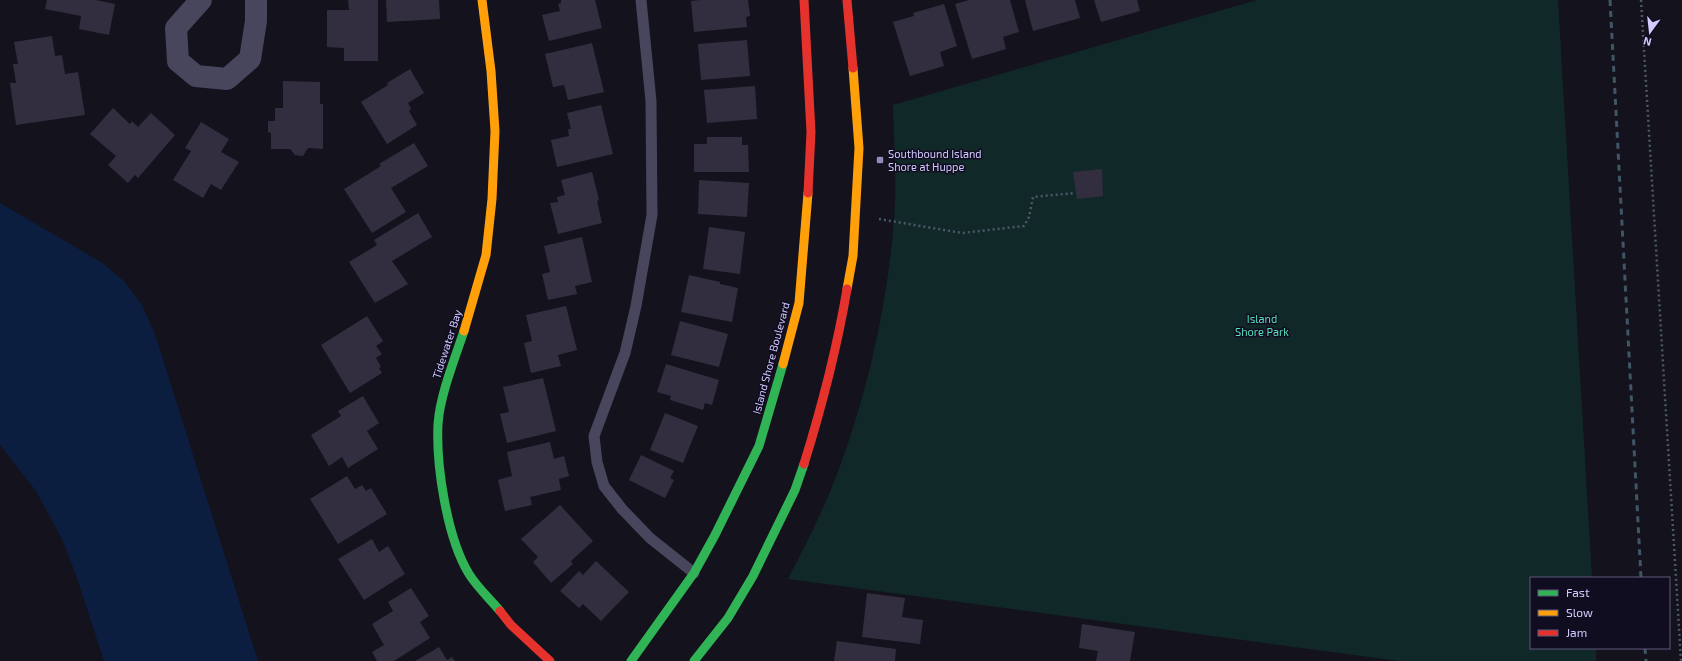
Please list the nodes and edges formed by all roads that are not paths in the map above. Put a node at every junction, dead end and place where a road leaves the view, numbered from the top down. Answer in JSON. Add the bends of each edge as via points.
{"nodes":[{"id":1,"x":201,"y":0,"type":"edge"},
{"id":2,"x":256,"y":0,"type":"edge"},
{"id":3,"x":482,"y":0,"type":"edge"},
{"id":4,"x":641,"y":0,"type":"edge"},
{"id":5,"x":804,"y":0,"type":"edge"},
{"id":6,"x":847,"y":0,"type":"edge"},
{"id":7,"x":694,"y":572,"type":"junction"},
{"id":8,"x":550,"y":661,"type":"edge"},
{"id":9,"x":631,"y":661,"type":"edge"},
{"id":10,"x":694,"y":661,"type":"edge"}],
"edges":[{"from":1,"to":2,"type":"street","via":[[176,28],[178,61],[196,76],[226,79],[250,59],[256,21]]},
{"from":3,"to":8,"type":"street","name":"Tidewater Bay","via":[[495,131],[492,199],[486,255],[446,385],[438,422],[439,467],[455,542],[469,574],[511,625]]},
{"from":4,"to":7,"type":"lane","via":[[650,101],[652,215],[625,353],[594,436],[596,462],[604,486],[622,509],[650,538]]},
{"from":5,"to":7,"type":"street","name":"Island Shore Boulevard","via":[[811,132],[799,303],[759,446]]},
{"from":6,"to":10,"type":"street","via":[[859,148],[853,256],[841,326],[821,410],[795,490],[753,576],[728,618]]},
{"from":7,"to":9,"type":"street","name":"Island Shore Boulevard"}]}
